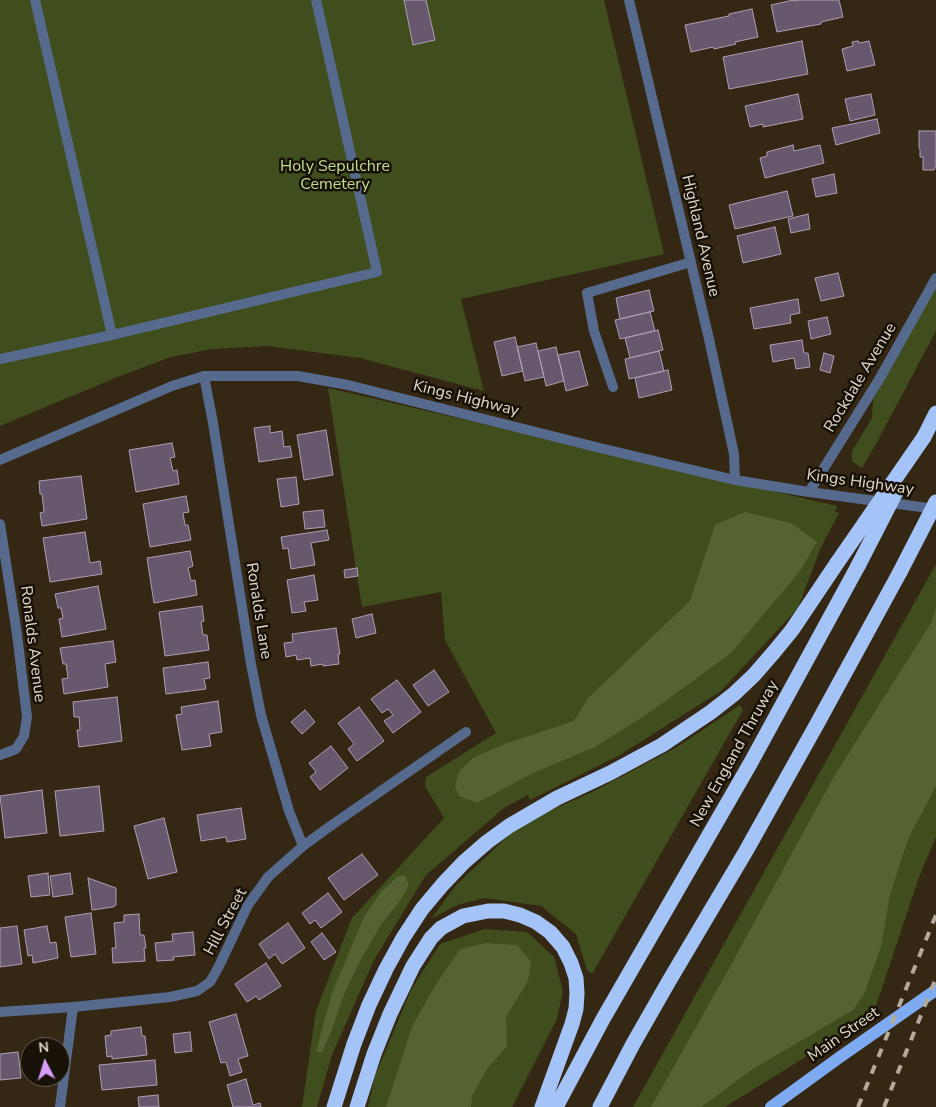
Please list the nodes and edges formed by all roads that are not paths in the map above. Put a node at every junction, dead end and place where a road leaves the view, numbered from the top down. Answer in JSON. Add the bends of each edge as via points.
{"nodes":[{"id":1,"x":35,"y":0,"type":"edge"},
{"id":2,"x":316,"y":0,"type":"edge"},
{"id":3,"x":629,"y":0,"type":"edge"},
{"id":4,"x":691,"y":262,"type":"junction"},
{"id":5,"x":936,"y":278,"type":"edge"},
{"id":6,"x":112,"y":335,"type":"junction"},
{"id":7,"x":0,"y":359,"type":"edge"},
{"id":8,"x":204,"y":376,"type":"junction"},
{"id":9,"x":613,"y":388,"type":"dead end"},
{"id":10,"x":936,"y":413,"type":"edge"},
{"id":11,"x":924,"y":437,"type":"junction"},
{"id":12,"x":0,"y":460,"type":"edge"},
{"id":13,"x":734,"y":480,"type":"junction"},
{"id":14,"x":809,"y":492,"type":"junction"},
{"id":15,"x":936,"y":502,"type":"edge"},
{"id":16,"x":936,"y":509,"type":"edge"},
{"id":17,"x":0,"y":524,"type":"edge"},
{"id":18,"x":466,"y":732,"type":"dead end"},
{"id":19,"x":0,"y":755,"type":"edge"},
{"id":20,"x":303,"y":846,"type":"junction"},
{"id":21,"x":936,"y":990,"type":"edge"},
{"id":22,"x":73,"y":1007,"type":"junction"},
{"id":23,"x":0,"y":1012,"type":"edge"},
{"id":24,"x":60,"y":1107,"type":"edge"},
{"id":25,"x":334,"y":1107,"type":"edge"},
{"id":26,"x":357,"y":1107,"type":"edge"},
{"id":27,"x":542,"y":1107,"type":"edge"},
{"id":28,"x":556,"y":1107,"type":"edge"},
{"id":29,"x":600,"y":1107,"type":"edge"},
{"id":30,"x":771,"y":1107,"type":"edge"}],
"edges":[{"from":1,"to":6,"type":"street"},
{"from":2,"to":6,"type":"street","via":[[377,272]]},
{"from":3,"to":4,"type":"street","name":"Highland Avenue"},
{"from":4,"to":9,"type":"street","via":[[587,294],[594,331]]},
{"from":4,"to":13,"type":"street","name":"Highland Avenue","via":[[734,454]]},
{"from":5,"to":14,"type":"street","name":"Rockdale Avenue","via":[[880,378]]},
{"from":6,"to":7,"type":"street"},
{"from":8,"to":12,"type":"street","name":"Kings Highway","via":[[172,386]]},
{"from":8,"to":13,"type":"street","name":"Kings Highway","via":[[298,376],[348,385]]},
{"from":8,"to":20,"type":"street","name":"Ronalds Lane","via":[[261,716],[289,811]]},
{"from":10,"to":11,"type":"highway","name":"New England Thruway"},
{"from":11,"to":25,"type":"highway","bridge":true,"via":[[792,630],[734,694],[662,745],[508,826],[443,884],[422,909],[386,969],[354,1044]]},
{"from":11,"to":28,"type":"highway","name":"New England Thruway","bridge":true,"via":[[750,764]]},
{"from":13,"to":14,"type":"street","name":"Kings Highway"},
{"from":14,"to":16,"type":"street","name":"Kings Highway"},
{"from":15,"to":29,"type":"highway","bridge":true,"via":[[818,724]]},
{"from":17,"to":19,"type":"street","name":"Ronalds Avenue","via":[[27,717],[24,736],[16,749]]},
{"from":18,"to":20,"type":"street","name":"Hill Street"},
{"from":20,"to":22,"type":"street","name":"Hill Street","via":[[268,877],[248,905],[210,982],[196,991],[170,997]]},
{"from":21,"to":30,"type":"main road","name":"Main Street"},
{"from":22,"to":23,"type":"street","name":"Hill Street"},
{"from":22,"to":24,"type":"street"},
{"from":26,"to":27,"type":"highway","via":[[390,1014],[421,952],[441,928],[463,916],[488,911],[520,915],[550,932],[563,947],[576,978],[576,1008],[572,1024]]}]}
